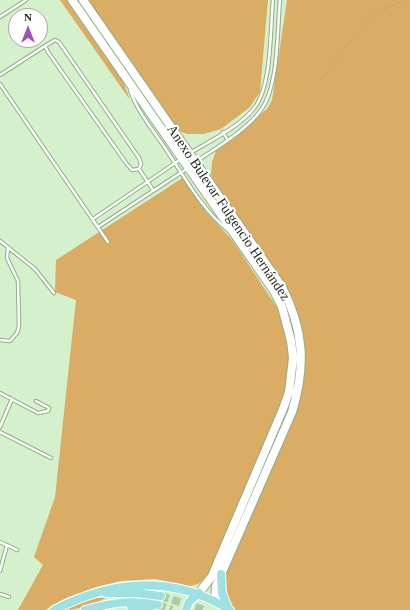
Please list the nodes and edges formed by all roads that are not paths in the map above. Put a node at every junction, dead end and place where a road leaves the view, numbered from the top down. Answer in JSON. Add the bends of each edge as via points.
{"nodes":[{"id":1,"x":26,"y":0,"type":"edge"},
{"id":2,"x":72,"y":0,"type":"edge"},
{"id":3,"x":83,"y":0,"type":"edge"},
{"id":4,"x":273,"y":0,"type":"edge"},
{"id":5,"x":280,"y":0,"type":"edge"},
{"id":6,"x":0,"y":17,"type":"edge"},
{"id":7,"x":48,"y":44,"type":"edge"},
{"id":8,"x":42,"y":48,"type":"edge"},
{"id":9,"x":46,"y":48,"type":"edge"},
{"id":10,"x":0,"y":75,"type":"edge"},
{"id":11,"x":0,"y":84,"type":"edge"},
{"id":12,"x":223,"y":132,"type":"junction"},
{"id":13,"x":227,"y":139,"type":"junction"},
{"id":14,"x":189,"y":154,"type":"junction"},
{"id":15,"x":178,"y":161,"type":"junction"},
{"id":16,"x":195,"y":162,"type":"junction"},
{"id":17,"x":139,"y":169,"type":"junction"},
{"id":18,"x":184,"y":170,"type":"junction"},
{"id":19,"x":148,"y":182,"type":"junction"},
{"id":20,"x":153,"y":190,"type":"junction"},
{"id":21,"x":93,"y":219,"type":"junction"},
{"id":22,"x":98,"y":227,"type":"junction"},
{"id":23,"x":0,"y":241,"type":"edge"},
{"id":24,"x":108,"y":242,"type":"dead end"},
{"id":25,"x":8,"y":248,"type":"junction"},
{"id":26,"x":54,"y":293,"type":"dead end"},
{"id":27,"x":0,"y":340,"type":"edge"},
{"id":28,"x":0,"y":393,"type":"edge"},
{"id":29,"x":12,"y":399,"type":"junction"},
{"id":30,"x":36,"y":401,"type":"dead end"},
{"id":31,"x":0,"y":427,"type":"edge"},
{"id":32,"x":0,"y":432,"type":"edge"},
{"id":33,"x":51,"y":458,"type":"dead end"},
{"id":34,"x":0,"y":542,"type":"edge"},
{"id":35,"x":7,"y":545,"type":"junction"},
{"id":36,"x":18,"y":550,"type":"dead end"},
{"id":37,"x":0,"y":571,"type":"edge"},
{"id":38,"x":221,"y":574,"type":"junction"},
{"id":39,"x":93,"y":593,"type":"junction"},
{"id":40,"x":199,"y":593,"type":"junction"},
{"id":41,"x":0,"y":594,"type":"edge"},
{"id":42,"x":161,"y":596,"type":"tunnel mouth"},
{"id":43,"x":9,"y":597,"type":"dead end"},
{"id":44,"x":215,"y":600,"type":"junction"},
{"id":45,"x":158,"y":605,"type":"tunnel mouth"},
{"id":46,"x":54,"y":610,"type":"edge"},
{"id":47,"x":87,"y":610,"type":"edge"},
{"id":48,"x":150,"y":610,"type":"tunnel mouth"},
{"id":49,"x":186,"y":610,"type":"edge"},
{"id":50,"x":217,"y":610,"type":"edge"},
{"id":51,"x":230,"y":610,"type":"edge"}],
"edges":[{"from":1,"to":6,"type":"lane"},
{"from":2,"to":15,"type":"main road","name":"Anexo Bulevar Fulgencio Hernández"},
{"from":3,"to":14,"type":"main road","name":"Anexo Bulevar Fulgencio Hernández"},
{"from":4,"to":12,"type":"lane","via":[[264,87],[255,107]]},
{"from":5,"to":13,"type":"lane","via":[[274,75],[267,99],[250,122]]},
{"from":7,"to":17,"type":"lane","via":[[55,40],[59,42],[140,158]]},
{"from":8,"to":10,"type":"lane"},
{"from":9,"to":17,"type":"lane","via":[[126,163],[132,170]]},
{"from":11,"to":21,"type":"lane"},
{"from":12,"to":13,"type":"lane"},
{"from":12,"to":14,"type":"lane"},
{"from":13,"to":16,"type":"lane"},
{"from":14,"to":15,"type":"lane"},
{"from":14,"to":16,"type":"main road","name":"Anexo Bulevar Fulgencio Hernández"},
{"from":15,"to":18,"type":"main road","name":"Anexo Bulevar Fulgencio Hernández"},
{"from":15,"to":19,"type":"lane"},
{"from":16,"to":18,"type":"lane"},
{"from":16,"to":38,"type":"main road","name":"Anexo Bulevar Fulgencio Hernández","via":[[282,287],[296,321],[302,358],[300,382],[292,412]]},
{"from":17,"to":19,"type":"lane"},
{"from":18,"to":20,"type":"lane"},
{"from":18,"to":40,"type":"main road","name":"Anexo Bulevar Fulgencio Hernández","via":[[238,239],[274,292],[282,307],[291,340],[292,375],[283,409],[212,576]]},
{"from":19,"to":20,"type":"lane"},
{"from":19,"to":21,"type":"lane"},
{"from":20,"to":22,"type":"lane"},
{"from":21,"to":22,"type":"lane"},
{"from":22,"to":24,"type":"lane"},
{"from":23,"to":25,"type":"lane"},
{"from":25,"to":26,"type":"lane","via":[[35,269]]},
{"from":25,"to":27,"type":"lane","via":[[7,258],[18,282],[19,326],[10,341]]},
{"from":28,"to":29,"type":"lane"},
{"from":29,"to":30,"type":"lane","via":[[38,413],[48,411],[49,408]]},
{"from":29,"to":31,"type":"lane"},
{"from":32,"to":33,"type":"lane"},
{"from":34,"to":35,"type":"lane"},
{"from":35,"to":36,"type":"lane"},
{"from":35,"to":37,"type":"lane"},
{"from":38,"to":44,"type":"main road","name":"Anexo Bulevar Fulgencio Hernández","via":[[216,586]]},
{"from":38,"to":51,"type":"main road","via":[[222,593]]},
{"from":39,"to":40,"type":"main road","via":[[116,587],[145,585]]},
{"from":39,"to":42,"type":"main road"},
{"from":39,"to":46,"type":"main road"},
{"from":40,"to":44,"type":"main road"},
{"from":40,"to":49,"type":"main road","via":[[189,602]]},
{"from":41,"to":43,"type":"lane"},
{"from":44,"to":50,"type":"main road"},
{"from":44,"to":51,"type":"main road"},
{"from":45,"to":47,"type":"main road","via":[[117,602]]},
{"from":47,"to":48,"type":"main road","via":[[126,606]]}]}
